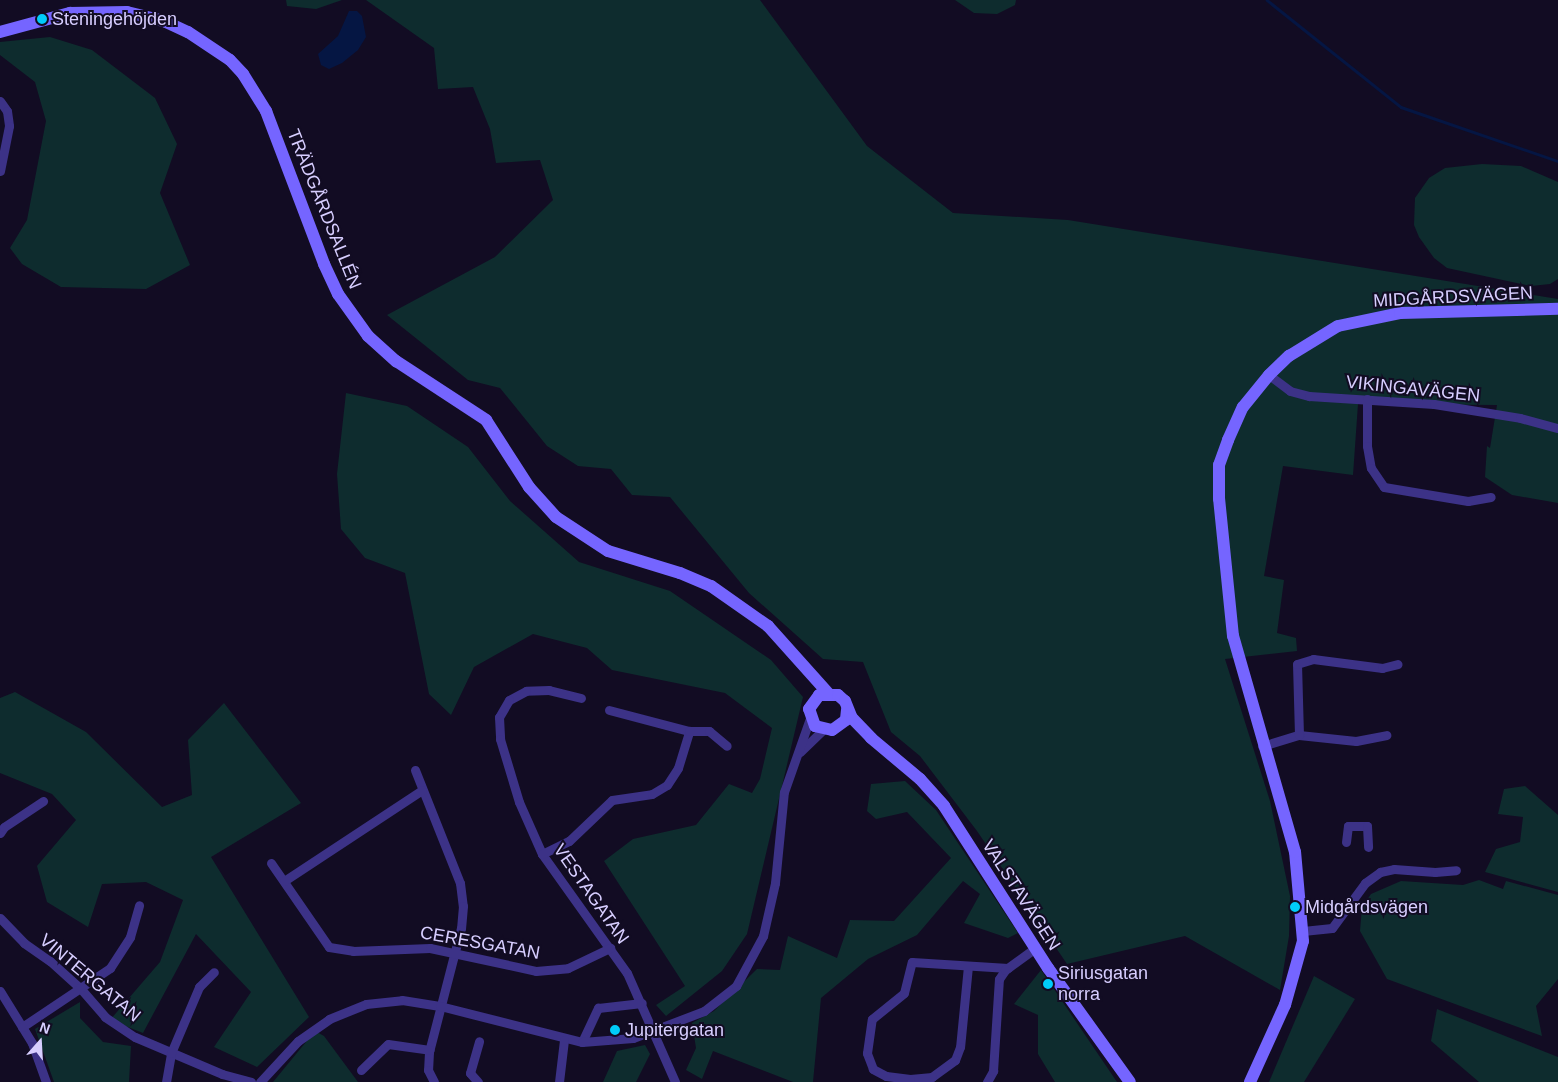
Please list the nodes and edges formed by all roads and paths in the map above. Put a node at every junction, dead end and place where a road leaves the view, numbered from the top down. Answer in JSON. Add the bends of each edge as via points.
{"nodes":[{"id":1,"x":0,"y":29,"type":"edge"},
{"id":2,"x":0,"y":101,"type":"edge"},
{"id":3,"x":0,"y":171,"type":"edge"},
{"id":4,"x":1558,"y":309,"type":"edge"},
{"id":5,"x":1269,"y":375,"type":"junction"},
{"id":6,"x":1367,"y":399,"type":"junction"},
{"id":7,"x":1558,"y":428,"type":"edge"},
{"id":8,"x":1491,"y":497,"type":"dead end"},
{"id":9,"x":801,"y":662,"type":"junction"},
{"id":10,"x":1398,"y":664,"type":"dead end"},
{"id":11,"x":828,"y":692,"type":"junction"},
{"id":12,"x":581,"y":698,"type":"dead end"},
{"id":13,"x":813,"y":701,"type":"junction"},
{"id":14,"x":610,"y":710,"type":"dead end"},
{"id":15,"x":848,"y":710,"type":"junction"},
{"id":16,"x":810,"y":718,"type":"junction"},
{"id":17,"x":840,"y":727,"type":"junction"},
{"id":18,"x":823,"y":730,"type":"junction"},
{"id":19,"x":689,"y":731,"type":"junction"},
{"id":20,"x":1299,"y":735,"type":"junction"},
{"id":21,"x":1386,"y":735,"type":"dead end"},
{"id":22,"x":871,"y":738,"type":"junction"},
{"id":23,"x":727,"y":746,"type":"dead end"},
{"id":24,"x":1262,"y":746,"type":"junction"},
{"id":25,"x":797,"y":756,"type":"junction"},
{"id":26,"x":415,"y":770,"type":"dead end"},
{"id":27,"x":422,"y":790,"type":"junction"},
{"id":28,"x":43,"y":801,"type":"dead end"},
{"id":29,"x":1,"y":828,"type":"edge"},
{"id":30,"x":1346,"y":842,"type":"dead end"},
{"id":31,"x":1368,"y":847,"type":"dead end"},
{"id":32,"x":542,"y":854,"type":"junction"},
{"id":33,"x":272,"y":863,"type":"dead end"},
{"id":34,"x":1456,"y":870,"type":"dead end"},
{"id":35,"x":284,"y":881,"type":"junction"},
{"id":36,"x":140,"y":905,"type":"dead end"},
{"id":37,"x":0,"y":918,"type":"edge"},
{"id":38,"x":1303,"y":931,"type":"junction"},
{"id":39,"x":610,"y":948,"type":"junction"},
{"id":40,"x":1035,"y":948,"type":"junction"},
{"id":41,"x":454,"y":953,"type":"junction"},
{"id":42,"x":968,"y":966,"type":"junction"},
{"id":43,"x":1008,"y":968,"type":"junction"},
{"id":44,"x":214,"y":972,"type":"dead end"},
{"id":45,"x":81,"y":989,"type":"junction"},
{"id":46,"x":0,"y":991,"type":"edge"},
{"id":47,"x":642,"y":1003,"type":"junction"},
{"id":48,"x":440,"y":1006,"type":"junction"},
{"id":49,"x":22,"y":1027,"type":"junction"},
{"id":50,"x":654,"y":1032,"type":"junction"},
{"id":51,"x":564,"y":1040,"type":"junction"},
{"id":52,"x":479,"y":1041,"type":"dead end"},
{"id":53,"x":582,"y":1042,"type":"junction"},
{"id":54,"x":430,"y":1050,"type":"junction"},
{"id":55,"x":171,"y":1053,"type":"junction"},
{"id":56,"x":361,"y":1070,"type":"dead end"},
{"id":57,"x":46,"y":1082,"type":"edge"},
{"id":58,"x":166,"y":1082,"type":"edge"},
{"id":59,"x":251,"y":1082,"type":"edge"},
{"id":60,"x":260,"y":1082,"type":"edge"},
{"id":61,"x":434,"y":1082,"type":"edge"},
{"id":62,"x":478,"y":1082,"type":"edge"},
{"id":63,"x":559,"y":1082,"type":"edge"},
{"id":64,"x":675,"y":1082,"type":"edge"},
{"id":65,"x":987,"y":1082,"type":"edge"},
{"id":66,"x":1130,"y":1082,"type":"edge"},
{"id":67,"x":1250,"y":1082,"type":"edge"}],
"edges":[{"from":1,"to":9,"type":"street","name":"TRÄDGÅRDSALLÉN","via":[[70,13],[127,12],[164,21],[188,32],[230,60],[243,74],[266,111],[331,279],[368,336],[396,361],[486,420],[529,487],[556,517],[586,540],[622,557],[680,573],[711,586],[768,626]]},
{"from":2,"to":3,"type":"street","via":[[7,111],[9,126]]},
{"from":4,"to":5,"type":"street","name":"MIDGÅRDSVÄGEN","via":[[1400,313],[1365,318],[1338,326],[1308,342]]},
{"from":5,"to":6,"type":"street","name":"VIKINGAVÄGEN","via":[[1290,390],[1309,396]]},
{"from":5,"to":24,"type":"street","name":"MIDGÅRDSVÄGEN","via":[[1243,406],[1219,465],[1224,574],[1233,636]]},
{"from":6,"to":7,"type":"street","name":"VIKINGAVÄGEN","via":[[1462,409]]},
{"from":6,"to":8,"type":"street","via":[[1364,430],[1369,461],[1384,487],[1468,501]]},
{"from":9,"to":11,"type":"street","name":"TRÄDGÅRDSALLÉN"},
{"from":9,"to":13,"type":"street","name":"TRÄDGÅRDSALLÉN"},
{"from":10,"to":20,"type":"street","via":[[1382,668],[1313,659],[1297,664]]},
{"from":11,"to":13,"type":"street"},
{"from":11,"to":15,"type":"street","name":"VALSTAVÄGEN","via":[[844,701]]},
{"from":12,"to":32,"type":"street","name":"VESTAGATAN","via":[[549,690],[526,691],[510,700],[499,717],[500,739],[519,802]]},
{"from":13,"to":16,"type":"street"},
{"from":14,"to":19,"type":"street"},
{"from":15,"to":17,"type":"street"},
{"from":15,"to":22,"type":"street","name":"VALSTAVÄGEN"},
{"from":16,"to":18,"type":"street"},
{"from":16,"to":25,"type":"street"},
{"from":17,"to":18,"type":"street","name":"VALSTAVÄGEN"},
{"from":17,"to":22,"type":"street","name":"VALSTAVÄGEN"},
{"from":18,"to":25,"type":"street"},
{"from":19,"to":23,"type":"street","via":[[709,731]]},
{"from":19,"to":32,"type":"street","via":[[678,768],[667,786],[652,794],[612,800],[569,841]]},
{"from":20,"to":21,"type":"street","via":[[1356,741]]},
{"from":20,"to":24,"type":"street"},
{"from":22,"to":40,"type":"street","name":"VALSTAVÄGEN","via":[[920,779],[944,806]]},
{"from":24,"to":38,"type":"street","name":"MIDGÅRDSVÄGEN","via":[[1295,852]]},
{"from":25,"to":50,"type":"street","via":[[784,792],[763,936],[736,986],[704,1011]]},
{"from":26,"to":27,"type":"street"},
{"from":27,"to":35,"type":"street"},
{"from":27,"to":41,"type":"street","via":[[460,883],[461,928]]},
{"from":28,"to":29,"type":"street"},
{"from":30,"to":31,"type":"street","via":[[1348,826],[1367,826]]},
{"from":32,"to":39,"type":"street","name":"VESTAGATAN"},
{"from":33,"to":35,"type":"street","name":"CERESGATAN"},
{"from":34,"to":38,"type":"street","via":[[1394,869],[1380,872],[1365,883],[1332,928]]},
{"from":35,"to":41,"type":"street","name":"CERESGATAN","via":[[329,947],[352,951],[408,947]]},
{"from":36,"to":45,"type":"street","via":[[130,937],[110,968]]},
{"from":37,"to":45,"type":"street","name":"VINTERGATAN","via":[[24,943]]},
{"from":38,"to":67,"type":"street","name":"MIDGÅRDSVÄGEN","via":[[1296,972]]},
{"from":39,"to":41,"type":"street","name":"CERESGATAN","via":[[568,968],[536,972]]},
{"from":39,"to":47,"type":"street","name":"VESTAGATAN"},
{"from":40,"to":43,"type":"street"},
{"from":40,"to":66,"type":"street","name":"VALSTAVÄGEN"},
{"from":41,"to":48,"type":"street"},
{"from":42,"to":42,"type":"street","via":[[912,962],[904,993],[872,1019],[867,1053],[873,1069],[894,1077],[932,1077],[955,1060],[960,1047]]},
{"from":42,"to":43,"type":"street"},
{"from":43,"to":65,"type":"street","via":[[998,984],[993,1071]]},
{"from":44,"to":55,"type":"street","via":[[199,987]]},
{"from":45,"to":49,"type":"street"},
{"from":45,"to":55,"type":"street","name":"VINTERGATAN","via":[[105,1017],[135,1037]]},
{"from":46,"to":49,"type":"street"},
{"from":47,"to":50,"type":"street","name":"VESTAGATAN"},
{"from":47,"to":53,"type":"street","via":[[598,1008]]},
{"from":48,"to":51,"type":"street"},
{"from":48,"to":54,"type":"street"},
{"from":48,"to":60,"type":"street","via":[[402,1000],[366,1004],[329,1019],[298,1041]]},
{"from":49,"to":57,"type":"street","via":[[32,1043]]},
{"from":50,"to":53,"type":"street","via":[[611,1041]]},
{"from":50,"to":64,"type":"street"},
{"from":51,"to":53,"type":"street"},
{"from":51,"to":63,"type":"street"},
{"from":52,"to":62,"type":"street","via":[[470,1073]]},
{"from":54,"to":56,"type":"street","via":[[388,1044]]},
{"from":54,"to":61,"type":"street","via":[[428,1070]]},
{"from":55,"to":58,"type":"street"},
{"from":55,"to":59,"type":"street","name":"VINTERGATAN"}]}
